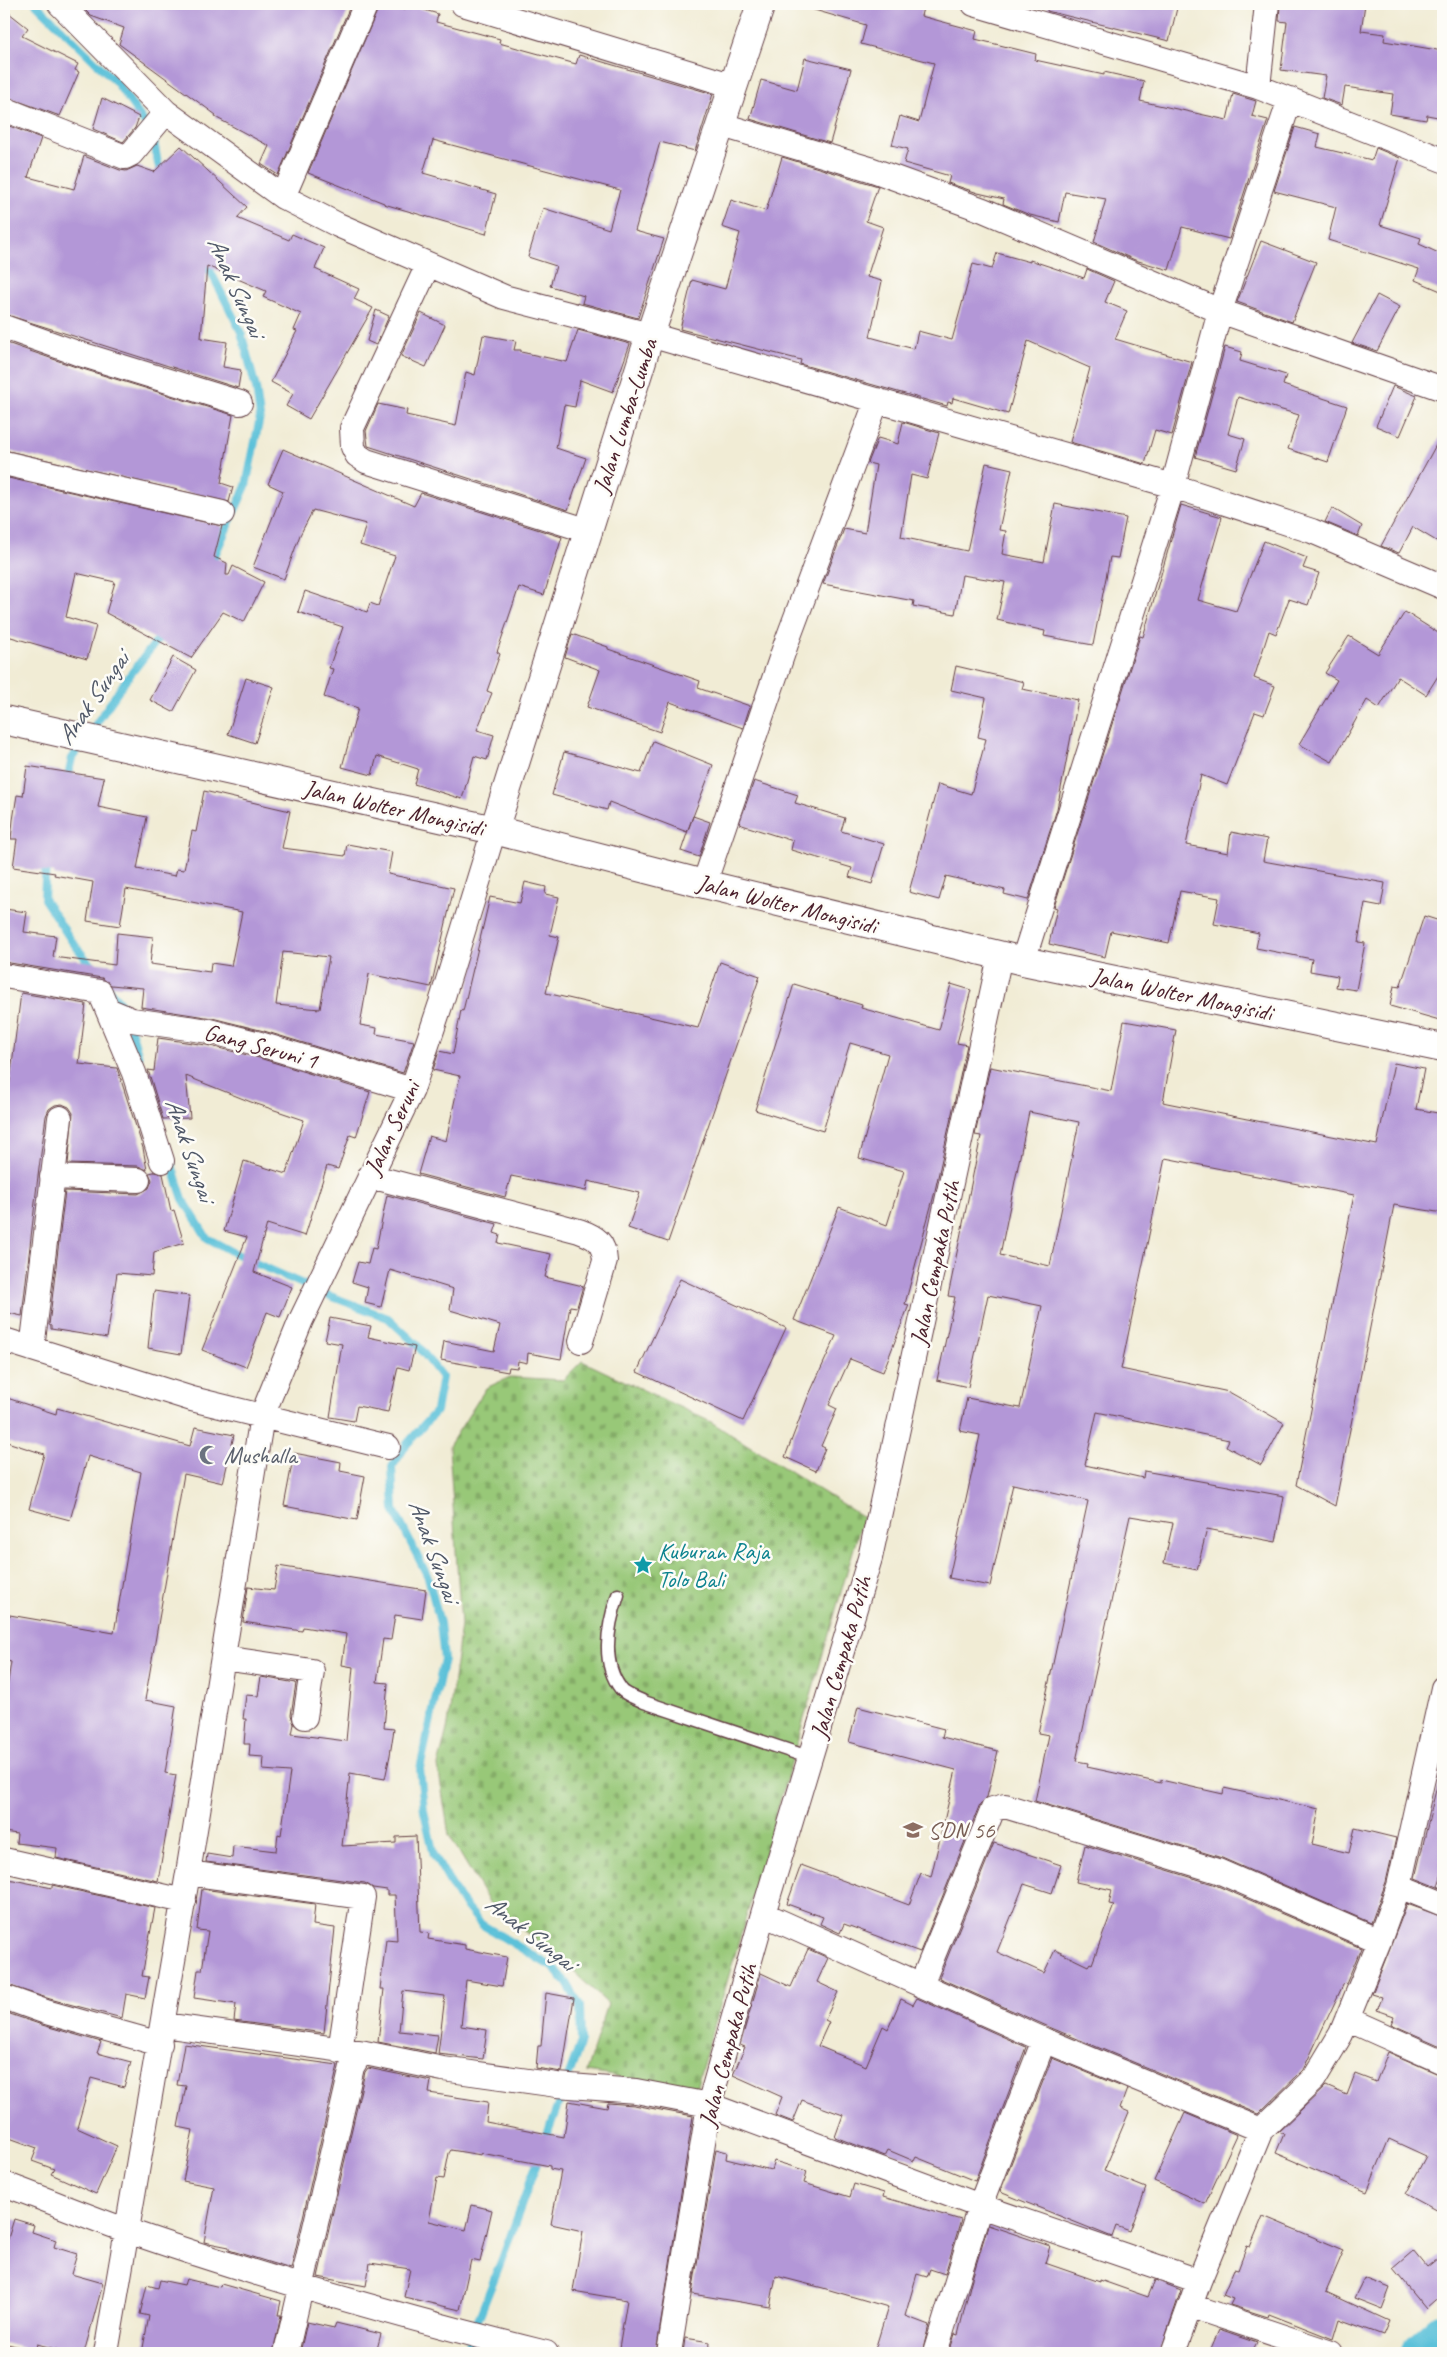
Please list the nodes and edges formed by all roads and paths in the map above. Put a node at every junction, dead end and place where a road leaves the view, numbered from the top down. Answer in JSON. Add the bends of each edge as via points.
{"nodes":[{"id":1,"x":60,"y":4,"type":"edge"},
{"id":2,"x":366,"y":4,"type":"edge"},
{"id":3,"x":463,"y":4,"type":"edge"},
{"id":4,"x":761,"y":4,"type":"edge"},
{"id":5,"x":974,"y":4,"type":"edge"},
{"id":6,"x":1267,"y":4,"type":"edge"},
{"id":7,"x":734,"y":86,"type":"junction"},
{"id":8,"x":1258,"y":87,"type":"junction"},
{"id":9,"x":1290,"y":99,"type":"junction"},
{"id":10,"x":4,"y":109,"type":"edge"},
{"id":11,"x":156,"y":124,"type":"junction"},
{"id":12,"x":722,"y":125,"type":"junction"},
{"id":13,"x":1443,"y":160,"type":"edge"},
{"id":14,"x":283,"y":196,"type":"junction"},
{"id":15,"x":428,"y":265,"type":"junction"},
{"id":16,"x":1220,"y":311,"type":"junction"},
{"id":17,"x":4,"y":327,"type":"edge"},
{"id":18,"x":650,"y":335,"type":"junction"},
{"id":19,"x":1443,"y":389,"type":"edge"},
{"id":20,"x":877,"y":400,"type":"junction"},
{"id":21,"x":240,"y":403,"type":"dead end"},
{"id":22,"x":4,"y":463,"type":"edge"},
{"id":23,"x":1173,"y":486,"type":"junction"},
{"id":24,"x":222,"y":513,"type":"dead end"},
{"id":25,"x":588,"y":531,"type":"junction"},
{"id":26,"x":1443,"y":587,"type":"edge"},
{"id":27,"x":4,"y":720,"type":"edge"},
{"id":28,"x":494,"y":830,"type":"junction"},
{"id":29,"x":704,"y":884,"type":"junction"},
{"id":30,"x":1011,"y":958,"type":"junction"},
{"id":31,"x":4,"y":976,"type":"edge"},
{"id":32,"x":108,"y":1010,"type":"junction"},
{"id":33,"x":1443,"y":1048,"type":"edge"},
{"id":34,"x":412,"y":1090,"type":"junction"},
{"id":35,"x":60,"y":1118,"type":"dead end"},
{"id":36,"x":162,"y":1161,"type":"dead end"},
{"id":37,"x":370,"y":1176,"type":"junction"},
{"id":38,"x":52,"y":1177,"type":"junction"},
{"id":39,"x":138,"y":1180,"type":"dead end"},
{"id":40,"x":4,"y":1340,"type":"edge"},
{"id":41,"x":581,"y":1341,"type":"dead end"},
{"id":42,"x":32,"y":1349,"type":"junction"},
{"id":43,"x":262,"y":1416,"type":"junction"},
{"id":44,"x":388,"y":1446,"type":"dead end"},
{"id":45,"x":618,"y":1595,"type":"dead end"},
{"id":46,"x":223,"y":1658,"type":"junction"},
{"id":47,"x":1443,"y":1688,"type":"edge"},
{"id":48,"x":306,"y":1718,"type":"dead end"},
{"id":49,"x":811,"y":1758,"type":"junction"},
{"id":50,"x":4,"y":1860,"type":"edge"},
{"id":51,"x":188,"y":1873,"type":"junction"},
{"id":52,"x":1399,"y":1886,"type":"junction"},
{"id":53,"x":184,"y":1901,"type":"junction"},
{"id":54,"x":1443,"y":1904,"type":"edge"},
{"id":55,"x":763,"y":1914,"type":"junction"},
{"id":56,"x":1379,"y":1941,"type":"junction"},
{"id":57,"x":921,"y":1985,"type":"junction"},
{"id":58,"x":4,"y":1997,"type":"edge"},
{"id":59,"x":1347,"y":2019,"type":"junction"},
{"id":60,"x":161,"y":2035,"type":"junction"},
{"id":61,"x":1044,"y":2040,"type":"junction"},
{"id":62,"x":350,"y":2052,"type":"junction"},
{"id":63,"x":1443,"y":2062,"type":"edge"},
{"id":64,"x":709,"y":2105,"type":"junction"},
{"id":65,"x":1261,"y":2130,"type":"junction"},
{"id":66,"x":4,"y":2184,"type":"edge"},
{"id":67,"x":980,"y":2206,"type":"junction"},
{"id":68,"x":128,"y":2231,"type":"junction"},
{"id":69,"x":1199,"y":2281,"type":"junction"},
{"id":70,"x":302,"y":2286,"type":"junction"},
{"id":71,"x":1191,"y":2306,"type":"junction"},
{"id":72,"x":106,"y":2353,"type":"edge"},
{"id":73,"x":286,"y":2353,"type":"edge"},
{"id":74,"x":546,"y":2353,"type":"edge"},
{"id":75,"x":669,"y":2353,"type":"edge"},
{"id":76,"x":935,"y":2353,"type":"edge"},
{"id":77,"x":1173,"y":2353,"type":"edge"},
{"id":78,"x":1331,"y":2353,"type":"edge"}],
"edges":[{"from":1,"to":11,"type":"street"},
{"from":2,"to":14,"type":"street"},
{"from":3,"to":7,"type":"street"},
{"from":4,"to":7,"type":"street","name":"Jalan Lumba-Lumba"},
{"from":5,"to":8,"type":"street"},
{"from":6,"to":8,"type":"street"},
{"from":7,"to":12,"type":"street","name":"Jalan Lumba-Lumba"},
{"from":8,"to":9,"type":"street"},
{"from":9,"to":13,"type":"street"},
{"from":9,"to":16,"type":"street","name":"Jalan Cempaka Putih"},
{"from":10,"to":11,"type":"street","via":[[128,157]]},
{"from":11,"to":14,"type":"street"},
{"from":12,"to":16,"type":"street","via":[[870,169],[964,203]]},
{"from":12,"to":18,"type":"street","name":"Jalan Lumba-Lumba"},
{"from":14,"to":15,"type":"street","via":[[338,226]]},
{"from":15,"to":18,"type":"street","via":[[504,297]]},
{"from":15,"to":25,"type":"street","via":[[352,428],[357,455],[401,474]]},
{"from":16,"to":19,"type":"street"},
{"from":16,"to":23,"type":"street","name":"Jalan Cempaka Putih"},
{"from":17,"to":21,"type":"street"},
{"from":18,"to":20,"type":"street"},
{"from":18,"to":25,"type":"street","name":"Jalan Lumba-Lumba"},
{"from":20,"to":23,"type":"street"},
{"from":20,"to":29,"type":"street","via":[[786,644]]},
{"from":22,"to":24,"type":"street"},
{"from":23,"to":26,"type":"street","via":[[1312,531]]},
{"from":23,"to":30,"type":"street","name":"Jalan Cempaka Putih"},
{"from":25,"to":28,"type":"street","name":"Jalan Lumba-Lumba"},
{"from":27,"to":28,"type":"street","name":"Jalan Wolter Mongisidi"},
{"from":28,"to":29,"type":"street","name":"Jalan Wolter Mongisidi"},
{"from":28,"to":34,"type":"street","name":"Jalan Seruni"},
{"from":29,"to":30,"type":"street","name":"Jalan Wolter Mongisidi"},
{"from":30,"to":33,"type":"street","name":"Jalan Wolter Mongisidi"},
{"from":30,"to":49,"type":"street","name":"Jalan Cempaka Putih","via":[[870,1558]]},
{"from":31,"to":32,"type":"street","via":[[100,992]]},
{"from":32,"to":34,"type":"street","name":"Gang Seruni 1","via":[[132,1020],[209,1031]]},
{"from":32,"to":36,"type":"street","via":[[134,1073]]},
{"from":34,"to":37,"type":"street","name":"Jalan Seruni"},
{"from":35,"to":38,"type":"street"},
{"from":37,"to":41,"type":"street","via":[[598,1238],[605,1261]]},
{"from":37,"to":43,"type":"street","name":"Jalan Seruni","via":[[301,1320]]},
{"from":38,"to":39,"type":"street"},
{"from":38,"to":42,"type":"street"},
{"from":40,"to":42,"type":"street"},
{"from":42,"to":43,"type":"street","via":[[192,1399]]},
{"from":43,"to":44,"type":"street"},
{"from":43,"to":46,"type":"street","name":"Jalan Seruni"},
{"from":45,"to":49,"type":"lane","via":[[609,1625],[608,1646],[613,1674],[621,1690],[644,1702]]},
{"from":46,"to":48,"type":"street","via":[[312,1671]]},
{"from":46,"to":51,"type":"street","name":"Jalan Seruni"},
{"from":47,"to":52,"type":"street"},
{"from":49,"to":55,"type":"street","name":"Jalan Cempaka Putih"},
{"from":50,"to":53,"type":"street"},
{"from":51,"to":53,"type":"street","name":"Jalan Seruni"},
{"from":51,"to":62,"type":"street","via":[[363,1897]]},
{"from":52,"to":54,"type":"street"},
{"from":52,"to":56,"type":"street"},
{"from":53,"to":60,"type":"street","name":"Jalan Seruni"},
{"from":55,"to":57,"type":"street"},
{"from":55,"to":64,"type":"street","name":"Jalan Cempaka Putih"},
{"from":56,"to":57,"type":"street","via":[[1218,1871],[999,1806],[993,1809]]},
{"from":56,"to":59,"type":"street"},
{"from":57,"to":61,"type":"street"},
{"from":58,"to":60,"type":"street","via":[[46,2012]]},
{"from":59,"to":63,"type":"street"},
{"from":59,"to":65,"type":"street","via":[[1314,2079]]},
{"from":60,"to":62,"type":"street"},
{"from":60,"to":68,"type":"street","name":"Jalan Seruni"},
{"from":61,"to":65,"type":"street"},
{"from":61,"to":67,"type":"street"},
{"from":62,"to":64,"type":"street","via":[[443,2070],[636,2091]]},
{"from":62,"to":70,"type":"street","via":[[352,2067]]},
{"from":64,"to":67,"type":"street"},
{"from":64,"to":75,"type":"street","name":"Jalan Cempaka Putih"},
{"from":65,"to":69,"type":"street"},
{"from":66,"to":68,"type":"street"},
{"from":67,"to":69,"type":"street"},
{"from":67,"to":76,"type":"street"},
{"from":68,"to":70,"type":"street"},
{"from":68,"to":72,"type":"street","name":"Jalan Seruni"},
{"from":69,"to":71,"type":"street"},
{"from":70,"to":73,"type":"street"},
{"from":70,"to":74,"type":"street","via":[[449,2329]]},
{"from":71,"to":77,"type":"street"},
{"from":71,"to":78,"type":"street"}]}
